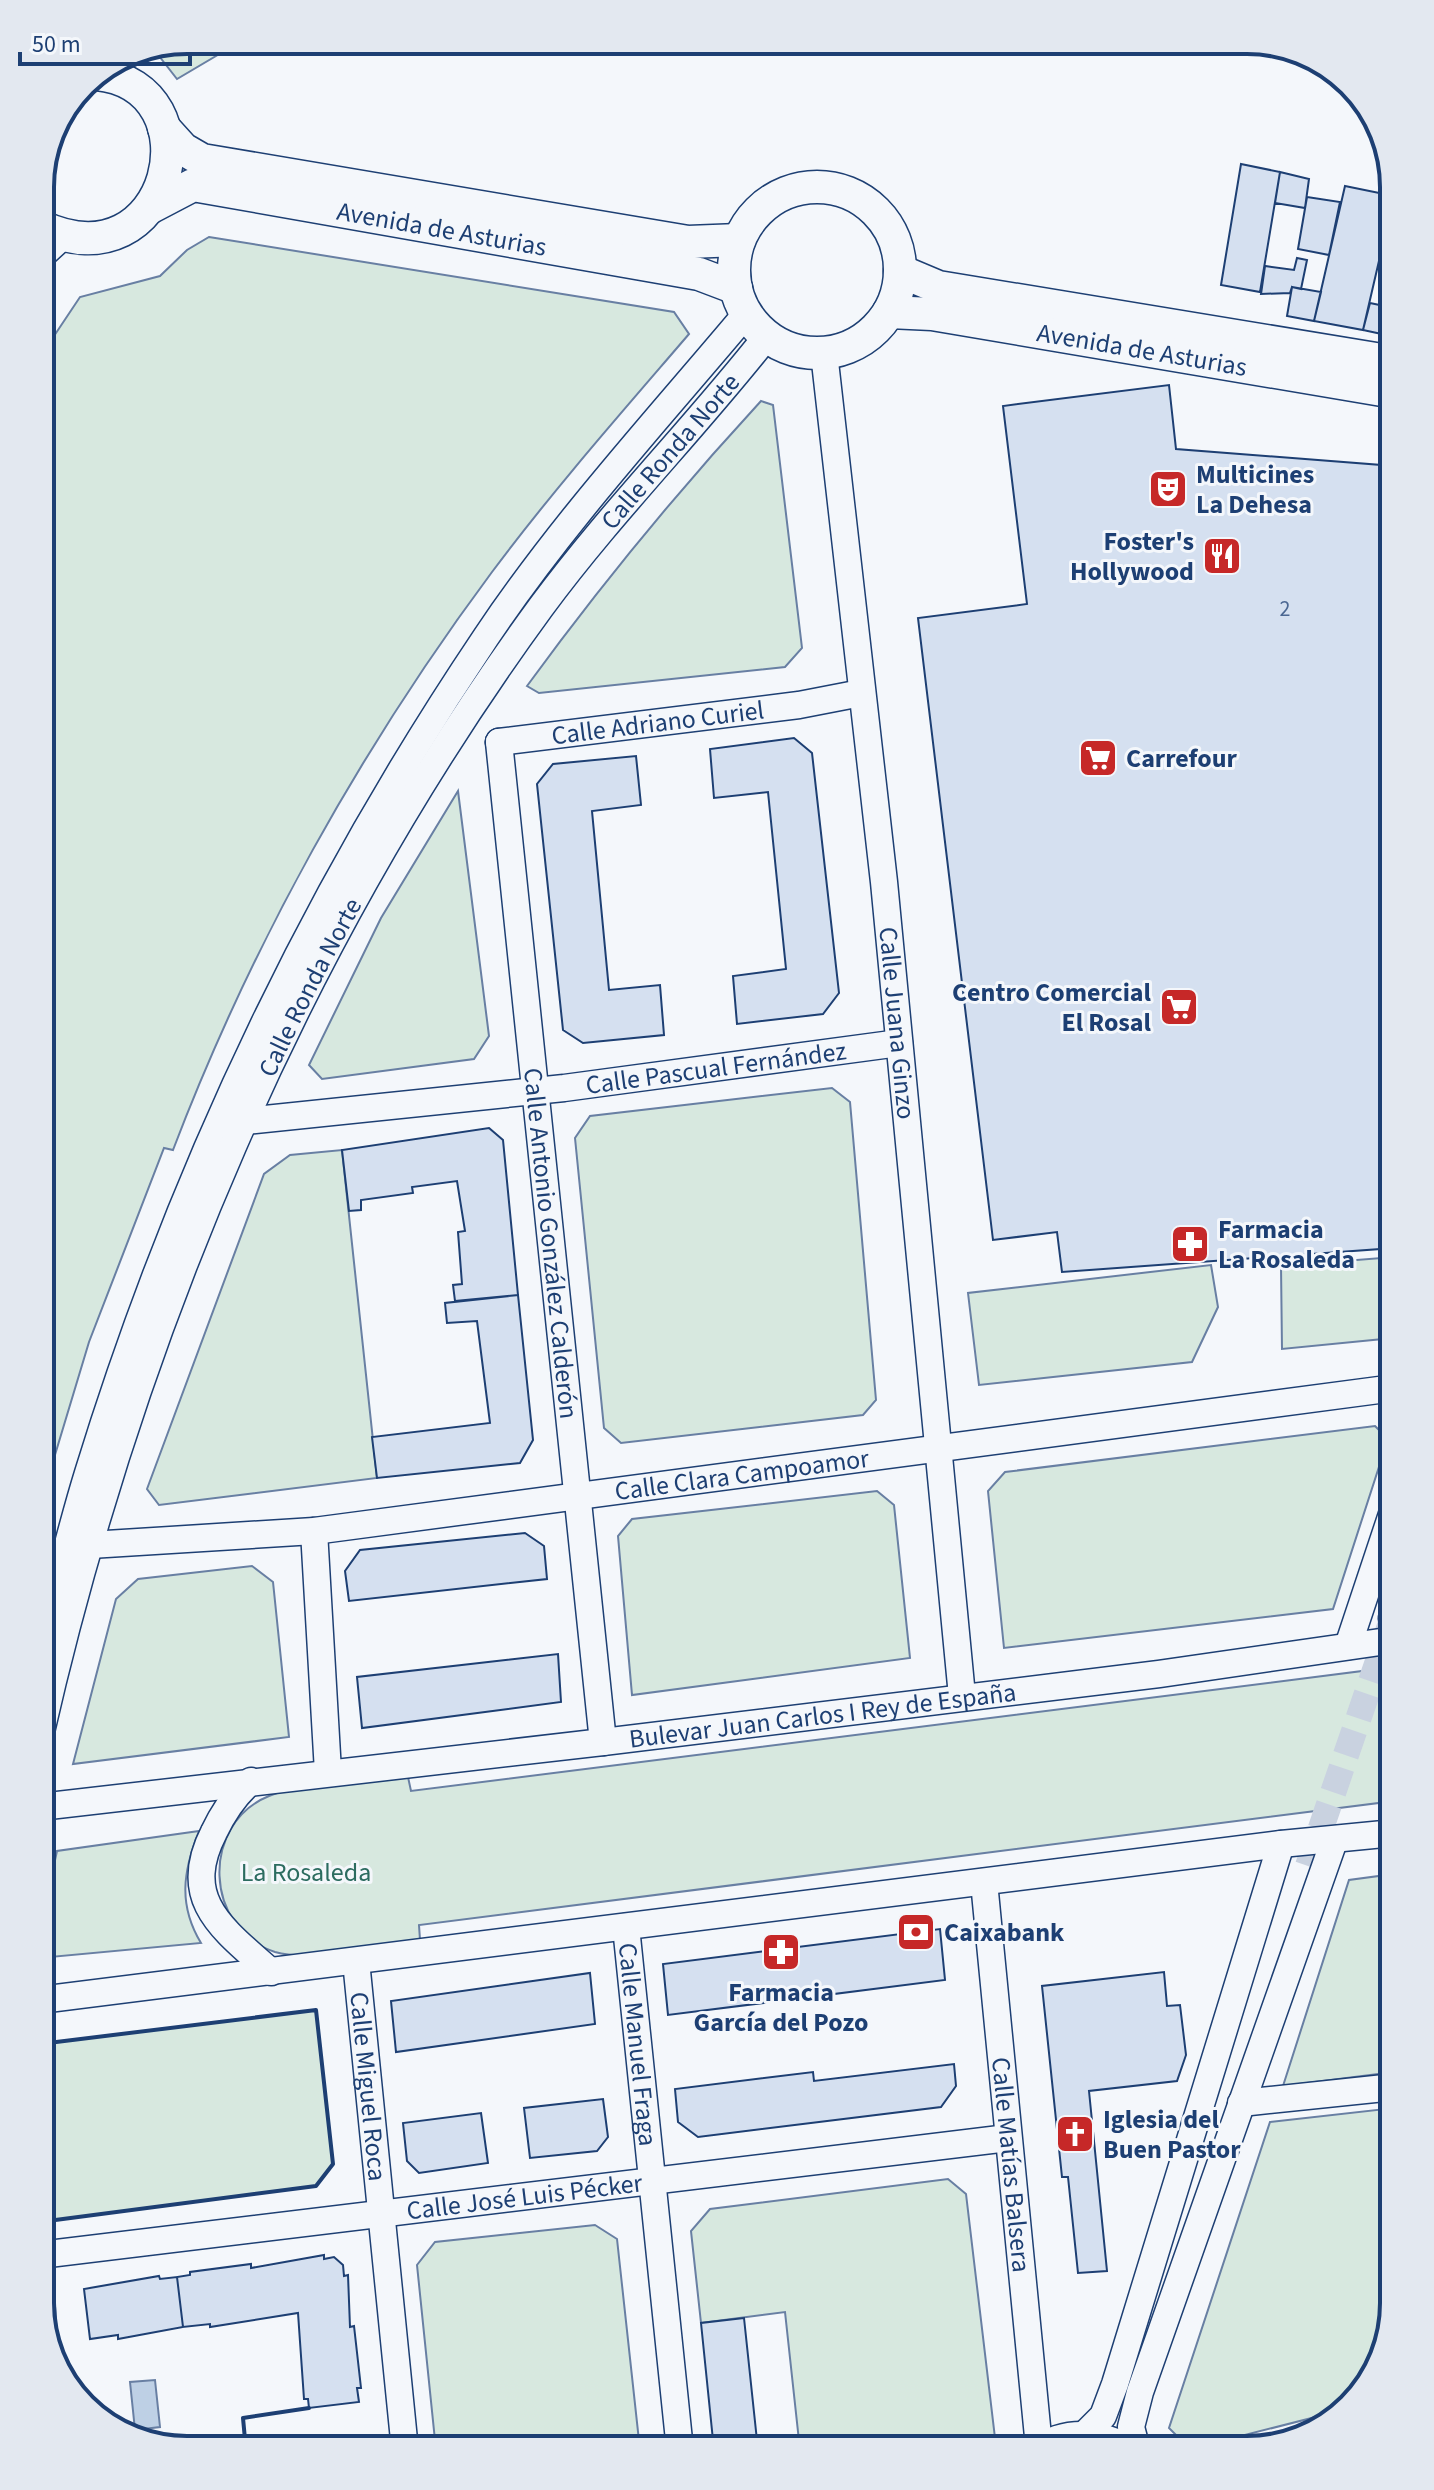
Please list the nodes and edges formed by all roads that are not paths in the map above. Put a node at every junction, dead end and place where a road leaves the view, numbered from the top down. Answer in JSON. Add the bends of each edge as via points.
{"nodes":[{"id":1,"x":110,"y":78,"type":"edge"},
{"id":2,"x":164,"y":128,"type":"junction"},
{"id":3,"x":151,"y":207,"type":"junction"},
{"id":4,"x":54,"y":240,"type":"edge"},
{"id":5,"x":739,"y":240,"type":"junction"},
{"id":6,"x":900,"y":271,"type":"junction"},
{"id":7,"x":749,"y":312,"type":"junction"},
{"id":8,"x":889,"y":312,"type":"junction"},
{"id":9,"x":824,"y":353,"type":"junction"},
{"id":10,"x":1380,"y":360,"type":"edge"},
{"id":11,"x":1380,"y":390,"type":"edge"},
{"id":12,"x":861,"y":693,"type":"junction"},
{"id":13,"x":473,"y":707,"type":"junction"},
{"id":14,"x":499,"y":742,"type":"junction"},
{"id":15,"x":899,"y":1043,"type":"junction"},
{"id":16,"x":538,"y":1090,"type":"junction"},
{"id":17,"x":245,"y":1121,"type":"junction"},
{"id":18,"x":1380,"y":1390,"type":"edge"},
{"id":19,"x":940,"y":1447,"type":"junction"},
{"id":20,"x":580,"y":1494,"type":"junction"},
{"id":21,"x":314,"y":1531,"type":"junction"},
{"id":22,"x":90,"y":1545,"type":"junction"},
{"id":23,"x":1380,"y":1550,"type":"edge"},
{"id":24,"x":54,"y":1598,"type":"edge"},
{"id":25,"x":1380,"y":1628,"type":"edge"},
{"id":26,"x":1348,"y":1646,"type":"junction"},
{"id":27,"x":54,"y":1683,"type":"edge"},
{"id":28,"x":962,"y":1696,"type":"junction"},
{"id":29,"x":603,"y":1742,"type":"junction"},
{"id":30,"x":328,"y":1772,"type":"junction"},
{"id":31,"x":251,"y":1781,"type":"junction"},
{"id":32,"x":54,"y":1805,"type":"edge"},
{"id":33,"x":1380,"y":1835,"type":"edge"},
{"id":34,"x":1334,"y":1841,"type":"junction"},
{"id":35,"x":1281,"y":1844,"type":"junction"},
{"id":36,"x":984,"y":1882,"type":"junction"},
{"id":37,"x":626,"y":1927,"type":"junction"},
{"id":38,"x":356,"y":1961,"type":"junction"},
{"id":39,"x":271,"y":1972,"type":"junction"},
{"id":40,"x":54,"y":1998,"type":"edge"},
{"id":41,"x":1380,"y":2088,"type":"edge"},
{"id":42,"x":1241,"y":2103,"type":"junction"},
{"id":43,"x":1008,"y":2138,"type":"junction"},
{"id":44,"x":652,"y":2180,"type":"junction"},
{"id":45,"x":380,"y":2216,"type":"junction"},
{"id":46,"x":54,"y":2253,"type":"edge"},
{"id":47,"x":1156,"y":2253,"type":"junction"},
{"id":48,"x":1184,"y":2260,"type":"junction"},
{"id":49,"x":1085,"y":2434,"type":"junction"},
{"id":50,"x":404,"y":2436,"type":"edge"},
{"id":51,"x":679,"y":2436,"type":"edge"},
{"id":52,"x":1036,"y":2436,"type":"edge"},
{"id":53,"x":1072,"y":2436,"type":"edge"},
{"id":54,"x":1095,"y":2436,"type":"edge"},
{"id":55,"x":1132,"y":2436,"type":"edge"}],
"edges":[{"from":1,"to":2,"type":"main road","via":[[132,86],[152,104]]},
{"from":2,"to":3,"type":"main road","via":[[168,169]]},
{"from":2,"to":5,"type":"main road","name":"Avenida de Asturias","via":[[202,160],[688,242]]},
{"from":3,"to":4,"type":"main road","name":"Avenida de Asturias","via":[[121,231]]},
{"from":3,"to":7,"type":"main road","name":"Avenida de Asturias","via":[[193,185],[690,273]]},
{"from":5,"to":6,"type":"main road","via":[[766,204],[787,192],[835,188],[858,196],[877,211],[891,231]]},
{"from":5,"to":7,"type":"main road","via":[[735,266]]},
{"from":6,"to":8,"type":"main road"},
{"from":6,"to":10,"type":"main road","name":"Avenida de Asturias","via":[[938,287]]},
{"from":7,"to":9,"type":"main road","via":[[794,350]]},
{"from":7,"to":13,"type":"street","name":"Calle Ronda Norte","via":[[609,521],[541,607]]},
{"from":7,"to":24,"type":"street","name":"Calle Ronda Norte","via":[[586,501],[494,625],[405,764],[310,929],[186,1198],[143,1310],[87,1474]]},
{"from":8,"to":9,"type":"main road","via":[[862,341]]},
{"from":8,"to":11,"type":"main road","name":"Avenida de Asturias","via":[[945,316]]},
{"from":9,"to":12,"type":"street","name":"Calle Juana Ginzo"},
{"from":12,"to":14,"type":"street","name":"Calle Adriano Curiel"},
{"from":12,"to":15,"type":"street","name":"Calle Juana Ginzo"},
{"from":13,"to":14,"type":"street"},
{"from":13,"to":17,"type":"street","name":"Calle Ronda Norte","via":[[360,889]]},
{"from":14,"to":16,"type":"street","name":"Calle Antonio González Calderón"},
{"from":15,"to":16,"type":"street","name":"Calle Pascual Fernández"},
{"from":15,"to":19,"type":"street","name":"Calle Juana Ginzo"},
{"from":16,"to":17,"type":"street","name":"Calle Pascual Fernández"},
{"from":16,"to":20,"type":"street","name":"Calle Antonio González Calderón"},
{"from":17,"to":22,"type":"street","name":"Calle Ronda Norte","via":[[165,1316]]},
{"from":18,"to":19,"type":"street","name":"Calle Clara Campoamor"},
{"from":19,"to":20,"type":"street","name":"Calle Clara Campoamor"},
{"from":19,"to":28,"type":"street","name":"Calle Juana Ginzo"},
{"from":20,"to":21,"type":"street","name":"Calle Clara Campoamor"},
{"from":20,"to":29,"type":"street","name":"Calle Antonio González Calderón"},
{"from":21,"to":22,"type":"street","name":"Calle Clara Campoamor"},
{"from":21,"to":30,"type":"street"},
{"from":22,"to":27,"type":"street","name":"Calle Ronda Norte"},
{"from":23,"to":26,"type":"street"},
{"from":25,"to":26,"type":"street","name":"Bulevar Juan Carlos I Rey de España"},
{"from":26,"to":28,"type":"street","name":"Bulevar Juan Carlos I Rey de España"},
{"from":28,"to":29,"type":"street","name":"Bulevar Juan Carlos I Rey de España"},
{"from":29,"to":30,"type":"street","name":"Bulevar Juan Carlos I Rey de España"},
{"from":30,"to":31,"type":"street","name":"Bulevar Juan Carlos I Rey de España"},
{"from":31,"to":32,"type":"street","name":"Bulevar Juan Carlos I Rey de España"},
{"from":31,"to":39,"type":"street","via":[[220,1819],[204,1850],[200,1886],[210,1912]]},
{"from":33,"to":34,"type":"street"},
{"from":34,"to":35,"type":"street"},
{"from":34,"to":42,"type":"street"},
{"from":35,"to":36,"type":"street"},
{"from":35,"to":47,"type":"street"},
{"from":36,"to":37,"type":"street"},
{"from":36,"to":43,"type":"street","name":"Calle Matías Balsera"},
{"from":37,"to":38,"type":"street"},
{"from":37,"to":44,"type":"street","name":"Calle Manuel Fraga"},
{"from":38,"to":39,"type":"street"},
{"from":38,"to":45,"type":"street","name":"Calle Miguel Roca"},
{"from":39,"to":40,"type":"street"},
{"from":41,"to":42,"type":"street"},
{"from":42,"to":48,"type":"street"},
{"from":43,"to":44,"type":"street","name":"Calle José Luis Pécker"},
{"from":43,"to":52,"type":"street","name":"Calle Matías Balsera"},
{"from":44,"to":45,"type":"street","name":"Calle José Luis Pécker"},
{"from":44,"to":51,"type":"street","name":"Calle Manuel Fraga"},
{"from":45,"to":46,"type":"street","name":"Calle José Luis Pécker"},
{"from":45,"to":50,"type":"street","name":"Calle Miguel Roca"},
{"from":47,"to":48,"type":"street","via":[[1300,1867]]},
{"from":47,"to":49,"type":"street","via":[[1103,2416]]},
{"from":48,"to":55,"type":"street","via":[[1140,2392]]},
{"from":49,"to":53,"type":"street"},
{"from":49,"to":54,"type":"street"}]}
